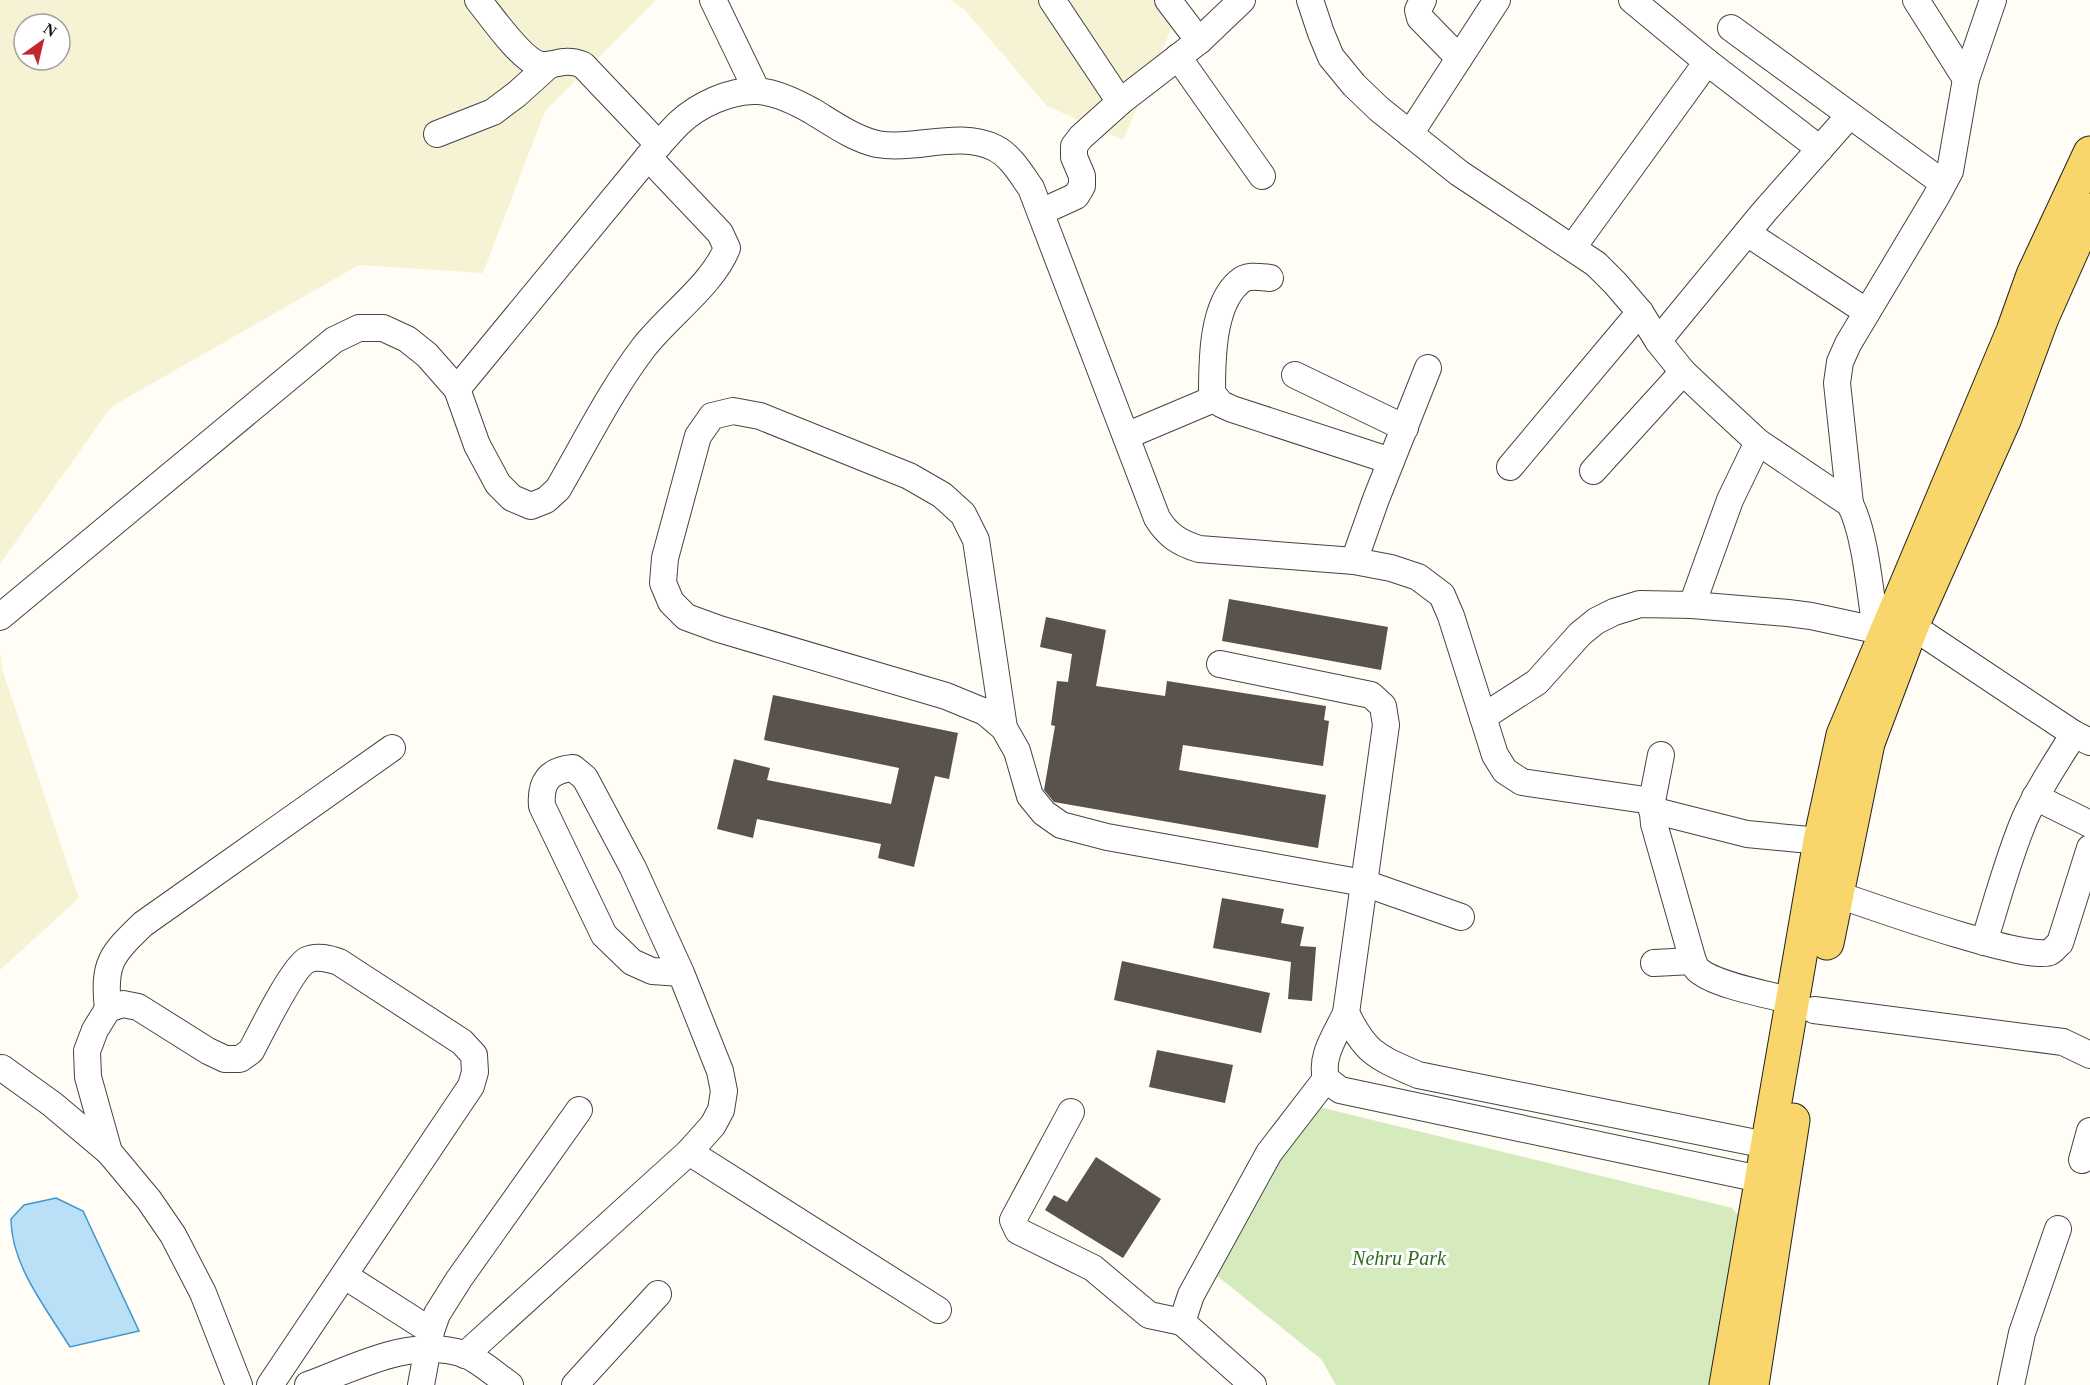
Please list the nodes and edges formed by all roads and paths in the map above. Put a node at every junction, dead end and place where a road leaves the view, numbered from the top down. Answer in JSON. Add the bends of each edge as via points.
{"nodes":[{"id":1,"x":478,"y":0,"type":"edge"},
{"id":2,"x":713,"y":0,"type":"edge"},
{"id":3,"x":1052,"y":0,"type":"edge"},
{"id":4,"x":1168,"y":0,"type":"edge"},
{"id":5,"x":1242,"y":0,"type":"edge"},
{"id":6,"x":1310,"y":0,"type":"edge"},
{"id":7,"x":1423,"y":0,"type":"edge"},
{"id":8,"x":1497,"y":0,"type":"edge"},
{"id":9,"x":1632,"y":0,"type":"edge"},
{"id":10,"x":1916,"y":0,"type":"edge"},
{"id":11,"x":1993,"y":0,"type":"edge"},
{"id":12,"x":1731,"y":28,"type":"dead end"},
{"id":13,"x":1199,"y":40,"type":"junction"},
{"id":14,"x":1178,"y":57,"type":"junction"},
{"id":15,"x":1459,"y":58,"type":"junction"},
{"id":16,"x":1707,"y":62,"type":"junction"},
{"id":17,"x":549,"y":65,"type":"junction"},
{"id":18,"x":1966,"y":79,"type":"junction"},
{"id":19,"x":757,"y":91,"type":"junction"},
{"id":20,"x":1120,"y":102,"type":"junction"},
{"id":21,"x":1850,"y":116,"type":"junction"},
{"id":22,"x":438,"y":134,"type":"dead end"},
{"id":23,"x":1410,"y":134,"type":"junction"},
{"id":24,"x":1820,"y":149,"type":"junction"},
{"id":25,"x":653,"y":151,"type":"junction"},
{"id":26,"x":2090,"y":153,"type":"edge"},
{"id":27,"x":1263,"y":176,"type":"dead end"},
{"id":28,"x":1943,"y":183,"type":"junction"},
{"id":29,"x":2090,"y":210,"type":"edge"},
{"id":30,"x":1041,"y":212,"type":"junction"},
{"id":31,"x":1747,"y":232,"type":"junction"},
{"id":32,"x":1573,"y":247,"type":"junction"},
{"id":33,"x":1270,"y":278,"type":"dead end"},
{"id":34,"x":1640,"y":312,"type":"junction"},
{"id":35,"x":1867,"y":312,"type":"junction"},
{"id":36,"x":1659,"y":341,"type":"junction"},
{"id":37,"x":1428,"y":368,"type":"dead end"},
{"id":38,"x":1683,"y":372,"type":"junction"},
{"id":39,"x":1295,"y":375,"type":"dead end"},
{"id":40,"x":457,"y":389,"type":"junction"},
{"id":41,"x":1216,"y":398,"type":"junction"},
{"id":42,"x":1405,"y":428,"type":"junction"},
{"id":43,"x":1126,"y":436,"type":"junction"},
{"id":44,"x":1758,"y":442,"type":"junction"},
{"id":45,"x":1392,"y":461,"type":"junction"},
{"id":46,"x":1510,"y":467,"type":"dead end"},
{"id":47,"x":1593,"y":471,"type":"dead end"},
{"id":48,"x":1850,"y":504,"type":"junction"},
{"id":49,"x":1354,"y":561,"type":"junction"},
{"id":50,"x":1692,"y":605,"type":"junction"},
{"id":51,"x":0,"y":617,"type":"edge"},
{"id":52,"x":1891,"y":630,"type":"junction"},
{"id":53,"x":1220,"y":664,"type":"dead end"},
{"id":54,"x":1483,"y":717,"type":"junction"},
{"id":55,"x":1004,"y":728,"type":"junction"},
{"id":56,"x":2082,"y":738,"type":"edge"},
{"id":57,"x":392,"y":748,"type":"dead end"},
{"id":58,"x":1661,"y":755,"type":"dead end"},
{"id":59,"x":2035,"y":797,"type":"junction"},
{"id":60,"x":1652,"y":806,"type":"junction"},
{"id":61,"x":2090,"y":824,"type":"edge"},
{"id":62,"x":1820,"y":841,"type":"junction"},
{"id":63,"x":2090,"y":848,"type":"edge"},
{"id":64,"x":1364,"y":883,"type":"junction"},
{"id":65,"x":1836,"y":894,"type":"junction"},
{"id":66,"x":1461,"y":918,"type":"dead end"},
{"id":67,"x":1984,"y":942,"type":"junction"},
{"id":68,"x":1693,"y":961,"type":"junction"},
{"id":69,"x":1654,"y":963,"type":"dead end"},
{"id":70,"x":681,"y":973,"type":"junction"},
{"id":71,"x":1803,"y":1005,"type":"junction"},
{"id":72,"x":108,"y":1009,"type":"junction"},
{"id":73,"x":1346,"y":1013,"type":"junction"},
{"id":74,"x":2090,"y":1055,"type":"edge"},
{"id":75,"x":2,"y":1068,"type":"dead end"},
{"id":76,"x":1326,"y":1079,"type":"junction"},
{"id":77,"x":579,"y":1110,"type":"dead end"},
{"id":78,"x":1071,"y":1112,"type":"dead end"},
{"id":79,"x":2090,"y":1131,"type":"edge"},
{"id":80,"x":1777,"y":1147,"type":"junction"},
{"id":81,"x":109,"y":1152,"type":"junction"},
{"id":82,"x":689,"y":1152,"type":"junction"},
{"id":83,"x":2082,"y":1160,"type":"dead end"},
{"id":84,"x":1772,"y":1182,"type":"junction"},
{"id":85,"x":2058,"y":1229,"type":"dead end"},
{"id":86,"x":345,"y":1276,"type":"junction"},
{"id":87,"x":658,"y":1294,"type":"dead end"},
{"id":88,"x":938,"y":1310,"type":"dead end"},
{"id":89,"x":1182,"y":1322,"type":"junction"},
{"id":90,"x":430,"y":1339,"type":"junction"},
{"id":91,"x":465,"y":1355,"type":"junction"},
{"id":92,"x":239,"y":1385,"type":"edge"},
{"id":93,"x":270,"y":1385,"type":"edge"},
{"id":94,"x":308,"y":1385,"type":"edge"},
{"id":95,"x":422,"y":1385,"type":"edge"},
{"id":96,"x":510,"y":1385,"type":"edge"},
{"id":97,"x":575,"y":1385,"type":"edge"},
{"id":98,"x":1253,"y":1385,"type":"edge"},
{"id":99,"x":1726,"y":1385,"type":"edge"},
{"id":100,"x":1752,"y":1385,"type":"edge"},
{"id":101,"x":2011,"y":1385,"type":"edge"}],
"edges":[{"from":1,"to":17,"type":"street","via":[[526,57],[539,65]]},
{"from":2,"to":19,"type":"street"},
{"from":3,"to":20,"type":"street"},
{"from":4,"to":13,"type":"street"},
{"from":5,"to":13,"type":"street"},
{"from":6,"to":23,"type":"street","via":[[1331,57],[1354,85]]},
{"from":7,"to":15,"type":"street","via":[[1420,18]]},
{"from":8,"to":15,"type":"street"},
{"from":9,"to":16,"type":"street"},
{"from":10,"to":18,"type":"street"},
{"from":11,"to":18,"type":"street"},
{"from":12,"to":21,"type":"street"},
{"from":13,"to":14,"type":"street"},
{"from":14,"to":20,"type":"street"},
{"from":14,"to":27,"type":"street"},
{"from":15,"to":23,"type":"street"},
{"from":16,"to":24,"type":"street"},
{"from":16,"to":32,"type":"street"},
{"from":17,"to":22,"type":"street","via":[[493,112]]},
{"from":17,"to":25,"type":"street","via":[[573,61],[583,65]]},
{"from":18,"to":28,"type":"street","via":[[1950,171]]},
{"from":19,"to":25,"type":"street","via":[[731,94],[705,104],[680,122]]},
{"from":19,"to":30,"type":"street","via":[[789,100],[876,144],[899,147],[978,142],[996,148],[1012,161],[1031,188]]},
{"from":20,"to":30,"type":"street","via":[[1074,146],[1082,176],[1076,196]]},
{"from":21,"to":24,"type":"street"},
{"from":21,"to":28,"type":"street"},
{"from":23,"to":32,"type":"street","via":[[1459,173]]},
{"from":24,"to":31,"type":"street"},
{"from":25,"to":40,"type":"street"},
{"from":25,"to":40,"type":"street","via":[[720,233],[727,248],[711,275],[627,370],[558,489],[546,500],[531,506],[512,498],[498,484],[477,445]]},
{"from":26,"to":52,"type":"main road","via":[[2033,275]]},
{"from":28,"to":35,"type":"street"},
{"from":29,"to":52,"type":"main road","via":[[2042,318],[2005,418]]},
{"from":30,"to":43,"type":"street"},
{"from":31,"to":35,"type":"street"},
{"from":31,"to":36,"type":"street"},
{"from":32,"to":34,"type":"street","via":[[1596,264]]},
{"from":33,"to":41,"type":"street","via":[[1257,276],[1239,281],[1222,309],[1213,353],[1212,393]]},
{"from":34,"to":36,"type":"street"},
{"from":34,"to":46,"type":"street"},
{"from":35,"to":48,"type":"street","via":[[1840,362],[1837,383]]},
{"from":36,"to":38,"type":"street"},
{"from":37,"to":42,"type":"street"},
{"from":38,"to":44,"type":"street"},
{"from":38,"to":47,"type":"street"},
{"from":39,"to":42,"type":"street"},
{"from":40,"to":51,"type":"street","via":[[427,355],[407,339],[383,328],[359,328],[334,340]]},
{"from":41,"to":43,"type":"street"},
{"from":41,"to":45,"type":"street","via":[[1232,409]]},
{"from":42,"to":45,"type":"street"},
{"from":43,"to":49,"type":"street","via":[[1157,518],[1166,532],[1182,544],[1199,549]]},
{"from":44,"to":48,"type":"street"},
{"from":44,"to":50,"type":"street","via":[[1730,500]]},
{"from":45,"to":49,"type":"street"},
{"from":48,"to":52,"type":"street"},
{"from":49,"to":54,"type":"street","via":[[1418,577],[1442,595]]},
{"from":50,"to":52,"type":"street","via":[[1811,616]]},
{"from":50,"to":54,"type":"street","via":[[1640,604],[1596,621],[1537,682]]},
{"from":52,"to":56,"type":"street"},
{"from":52,"to":62,"type":"main road","via":[[1843,735]]},
{"from":52,"to":65,"type":"main road"},
{"from":53,"to":64,"type":"street","via":[[1371,695],[1383,706],[1386,724]]},
{"from":54,"to":60,"type":"street","via":[[1495,755],[1505,771],[1522,782]]},
{"from":55,"to":55,"type":"street","via":[[985,712],[946,696],[719,629],[686,617],[671,602],[663,583],[665,558],[698,436],[712,416],[733,411],[759,416],[909,476],[942,495],[963,514],[976,540]]},
{"from":55,"to":64,"type":"street","via":[[1017,751],[1030,796],[1061,825],[1107,837]]},
{"from":56,"to":59,"type":"street"},
{"from":57,"to":72,"type":"street","via":[[143,924],[118,949],[109,968]]},
{"from":58,"to":60,"type":"street"},
{"from":59,"to":61,"type":"street"},
{"from":59,"to":67,"type":"street","via":[[2015,844]]},
{"from":60,"to":62,"type":"street","via":[[1747,834]]},
{"from":60,"to":68,"type":"street","via":[[1659,847]]},
{"from":62,"to":71,"type":"main road"},
{"from":63,"to":67,"type":"street","via":[[2060,943],[2050,952],[2035,953]]},
{"from":64,"to":66,"type":"street"},
{"from":64,"to":73,"type":"street"},
{"from":65,"to":67,"type":"street"},
{"from":65,"to":71,"type":"main road"},
{"from":68,"to":69,"type":"street"},
{"from":68,"to":71,"type":"street","via":[[1712,977]]},
{"from":70,"to":70,"type":"street","via":[[633,868],[585,778],[573,768],[560,769],[546,781],[541,793],[542,806],[604,935],[632,962],[652,971]]},
{"from":70,"to":82,"type":"street","via":[[720,1071],[724,1091],[722,1110]]},
{"from":71,"to":74,"type":"street","via":[[2063,1042]]},
{"from":71,"to":80,"type":"main road"},
{"from":72,"to":81,"type":"street","via":[[87,1051],[88,1077]]},
{"from":72,"to":86,"type":"street","via":[[123,1004],[138,1007],[208,1051],[225,1059],[240,1059],[251,1051],[295,972],[307,960],[324,958],[339,962],[462,1042],[474,1055],[476,1072],[471,1086]]},
{"from":73,"to":76,"type":"street","via":[[1328,1048],[1323,1066]]},
{"from":73,"to":80,"type":"street","via":[[1357,1036],[1371,1052],[1418,1075]]},
{"from":75,"to":81,"type":"street"},
{"from":76,"to":84,"type":"street","via":[[1340,1090]]},
{"from":76,"to":89,"type":"street","via":[[1269,1153],[1191,1296]]},
{"from":77,"to":90,"type":"street","via":[[459,1279],[437,1314]]},
{"from":78,"to":89,"type":"street","via":[[1012,1220],[1018,1231],[1093,1268],[1149,1315]]},
{"from":79,"to":83,"type":"street"},
{"from":80,"to":84,"type":"main road"},
{"from":81,"to":92,"type":"street","via":[[173,1235],[203,1293]]},
{"from":82,"to":88,"type":"street"},
{"from":82,"to":91,"type":"street"},
{"from":84,"to":99,"type":"main road"},
{"from":84,"to":100,"type":"main road"},
{"from":85,"to":101,"type":"street","via":[[2022,1333]]},
{"from":86,"to":90,"type":"street"},
{"from":86,"to":93,"type":"street"},
{"from":87,"to":97,"type":"street"},
{"from":89,"to":98,"type":"street"},
{"from":90,"to":91,"type":"street"},
{"from":90,"to":94,"type":"street"},
{"from":90,"to":95,"type":"street"},
{"from":91,"to":96,"type":"street"}]}
